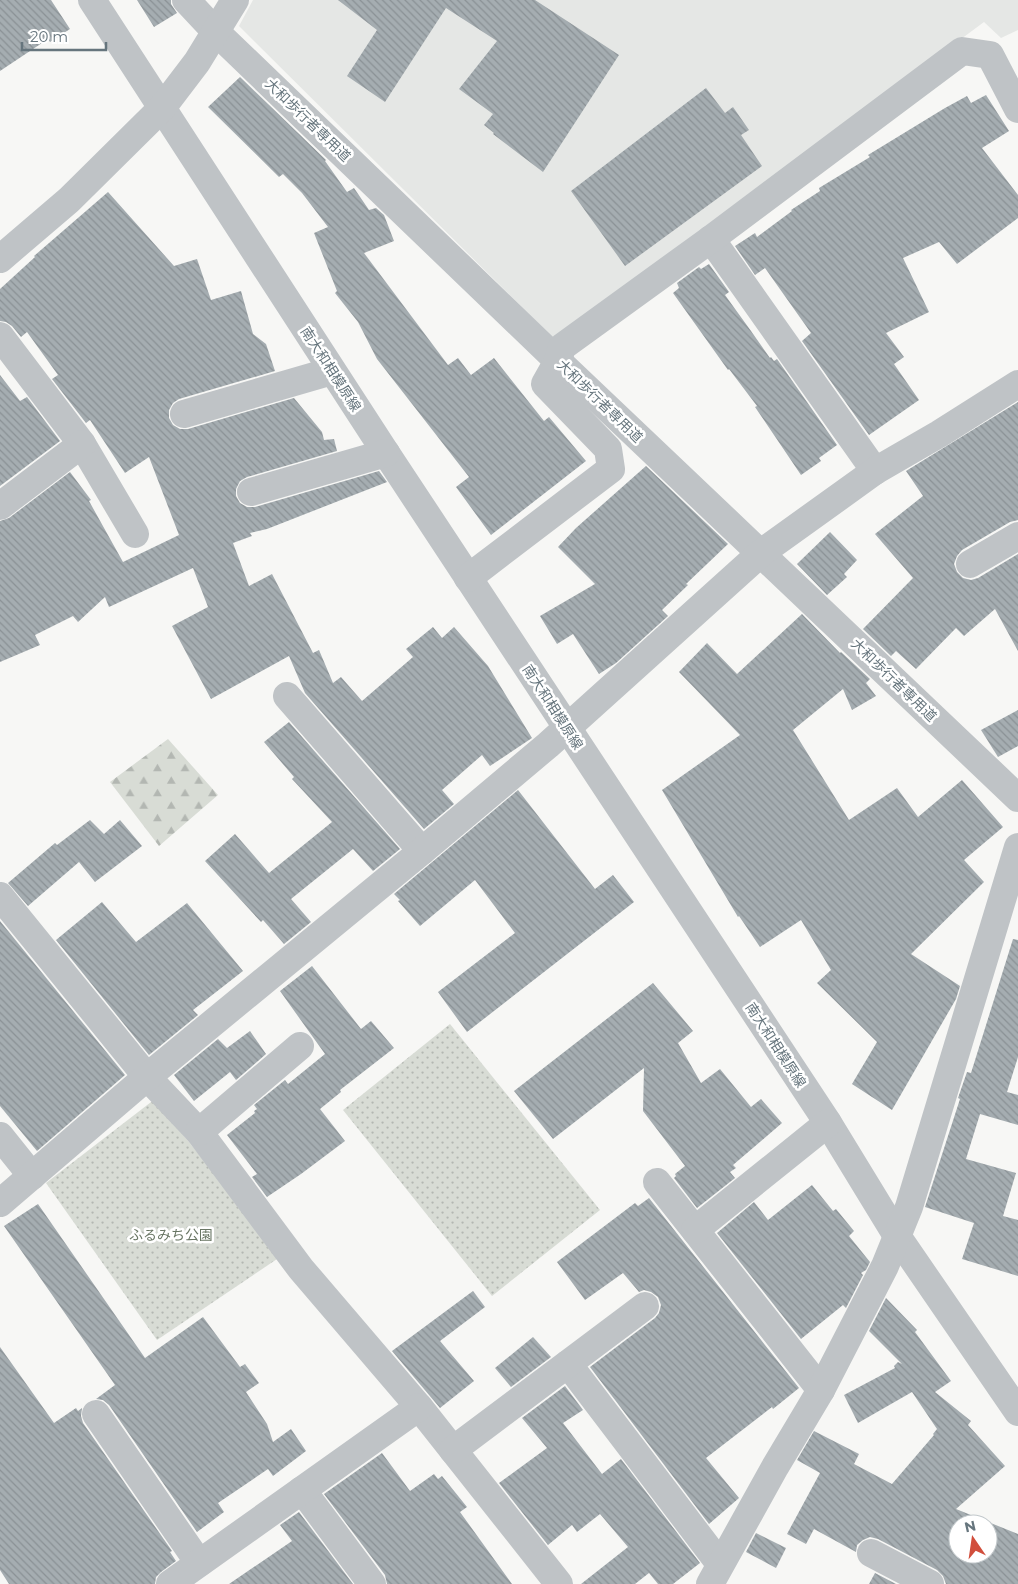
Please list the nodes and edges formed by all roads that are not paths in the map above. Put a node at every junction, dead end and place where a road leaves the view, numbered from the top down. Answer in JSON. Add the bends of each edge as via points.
{"nodes":[{"id":1,"x":92,"y":0,"type":"edge"},
{"id":2,"x":186,"y":0,"type":"edge"},
{"id":3,"x":235,"y":0,"type":"edge"},
{"id":4,"x":215,"y":31,"type":"junction"},
{"id":5,"x":162,"y":108,"type":"junction"},
{"id":6,"x":1018,"y":109,"type":"edge"},
{"id":7,"x":711,"y":239,"type":"junction"},
{"id":8,"x":0,"y":259,"type":"edge"},
{"id":9,"x":0,"y":336,"type":"edge"},
{"id":10,"x":558,"y":361,"type":"junction"},
{"id":11,"x":332,"y":371,"type":"junction"},
{"id":12,"x":1018,"y":384,"type":"edge"},
{"id":13,"x":184,"y":414,"type":"dead end"},
{"id":14,"x":82,"y":444,"type":"junction"},
{"id":15,"x":386,"y":453,"type":"junction"},
{"id":16,"x":875,"y":471,"type":"junction"},
{"id":17,"x":250,"y":492,"type":"dead end"},
{"id":18,"x":0,"y":506,"type":"edge"},
{"id":19,"x":135,"y":534,"type":"dead end"},
{"id":20,"x":1018,"y":536,"type":"edge"},
{"id":21,"x":760,"y":553,"type":"junction"},
{"id":22,"x":970,"y":564,"type":"dead end"},
{"id":23,"x":468,"y":578,"type":"junction"},
{"id":24,"x":287,"y":696,"type":"dead end"},
{"id":25,"x":567,"y":729,"type":"junction"},
{"id":26,"x":1018,"y":798,"type":"edge"},
{"id":27,"x":1018,"y":847,"type":"edge"},
{"id":28,"x":422,"y":851,"type":"junction"},
{"id":29,"x":0,"y":896,"type":"edge"},
{"id":30,"x":300,"y":1046,"type":"dead end"},
{"id":31,"x":147,"y":1077,"type":"junction"},
{"id":32,"x":828,"y":1123,"type":"junction"},
{"id":33,"x":199,"y":1132,"type":"junction"},
{"id":34,"x":0,"y":1136,"type":"edge"},
{"id":35,"x":32,"y":1176,"type":"junction"},
{"id":36,"x":657,"y":1182,"type":"dead end"},
{"id":37,"x":0,"y":1203,"type":"edge"},
{"id":38,"x":695,"y":1230,"type":"junction"},
{"id":39,"x":897,"y":1236,"type":"junction"},
{"id":40,"x":644,"y":1306,"type":"dead end"},
{"id":41,"x":568,"y":1364,"type":"junction"},
{"id":42,"x":821,"y":1390,"type":"junction"},
{"id":43,"x":419,"y":1407,"type":"junction"},
{"id":44,"x":1018,"y":1412,"type":"edge"},
{"id":45,"x":96,"y":1414,"type":"dead end"},
{"id":46,"x":453,"y":1450,"type":"junction"},
{"id":47,"x":302,"y":1490,"type":"junction"},
{"id":48,"x":871,"y":1553,"type":"dead end"},
{"id":49,"x":200,"y":1571,"type":"edge"},
{"id":50,"x":715,"y":1574,"type":"edge"},
{"id":51,"x":170,"y":1584,"type":"edge"},
{"id":52,"x":372,"y":1584,"type":"edge"},
{"id":53,"x":559,"y":1584,"type":"edge"},
{"id":54,"x":930,"y":1584,"type":"edge"}],
"edges":[{"from":1,"to":5,"type":"street","name":"南大和相模原線"},
{"from":2,"to":4,"type":"street","name":"大和歩行者専用道"},
{"from":3,"to":4,"type":"street"},
{"from":4,"to":5,"type":"street","via":[[197,62]]},
{"from":4,"to":10,"type":"street","name":"大和歩行者専用道"},
{"from":5,"to":8,"type":"street","via":[[69,200]]},
{"from":5,"to":11,"type":"street","name":"南大和相模原線"},
{"from":6,"to":7,"type":"street","via":[[990,55],[962,51]]},
{"from":7,"to":10,"type":"street","via":[[562,347]]},
{"from":7,"to":16,"type":"street"},
{"from":9,"to":14,"type":"street"},
{"from":10,"to":21,"type":"street","name":"大和歩行者専用道"},
{"from":10,"to":23,"type":"street","via":[[545,384],[608,449],[611,469]]},
{"from":11,"to":13,"type":"street"},
{"from":11,"to":15,"type":"street","name":"南大和相模原線"},
{"from":12,"to":16,"type":"street"},
{"from":14,"to":18,"type":"street"},
{"from":14,"to":19,"type":"street"},
{"from":15,"to":17,"type":"street"},
{"from":15,"to":23,"type":"street","name":"南大和相模原線"},
{"from":16,"to":21,"type":"street"},
{"from":20,"to":22,"type":"street"},
{"from":21,"to":25,"type":"street"},
{"from":21,"to":26,"type":"street","name":"大和歩行者専用道"},
{"from":23,"to":25,"type":"street","name":"南大和相模原線"},
{"from":24,"to":28,"type":"street"},
{"from":25,"to":28,"type":"street"},
{"from":25,"to":32,"type":"street","name":"南大和相模原線"},
{"from":27,"to":39,"type":"street","via":[[909,1207]]},
{"from":28,"to":31,"type":"street"},
{"from":29,"to":31,"type":"street"},
{"from":30,"to":33,"type":"street"},
{"from":31,"to":33,"type":"street"},
{"from":31,"to":35,"type":"street"},
{"from":32,"to":38,"type":"street"},
{"from":32,"to":39,"type":"street","name":"南大和相模原線"},
{"from":33,"to":43,"type":"street","via":[[301,1269]]},
{"from":34,"to":35,"type":"street"},
{"from":35,"to":37,"type":"street"},
{"from":36,"to":38,"type":"street"},
{"from":38,"to":42,"type":"street"},
{"from":39,"to":42,"type":"street"},
{"from":39,"to":44,"type":"street","name":"南大和相模原線"},
{"from":40,"to":41,"type":"street"},
{"from":41,"to":46,"type":"street"},
{"from":41,"to":50,"type":"street"},
{"from":42,"to":50,"type":"street"},
{"from":43,"to":46,"type":"street"},
{"from":43,"to":47,"type":"street"},
{"from":45,"to":49,"type":"street"},
{"from":46,"to":53,"type":"street"},
{"from":47,"to":49,"type":"street"},
{"from":47,"to":52,"type":"street"},
{"from":48,"to":54,"type":"street"},
{"from":49,"to":51,"type":"street"}]}
